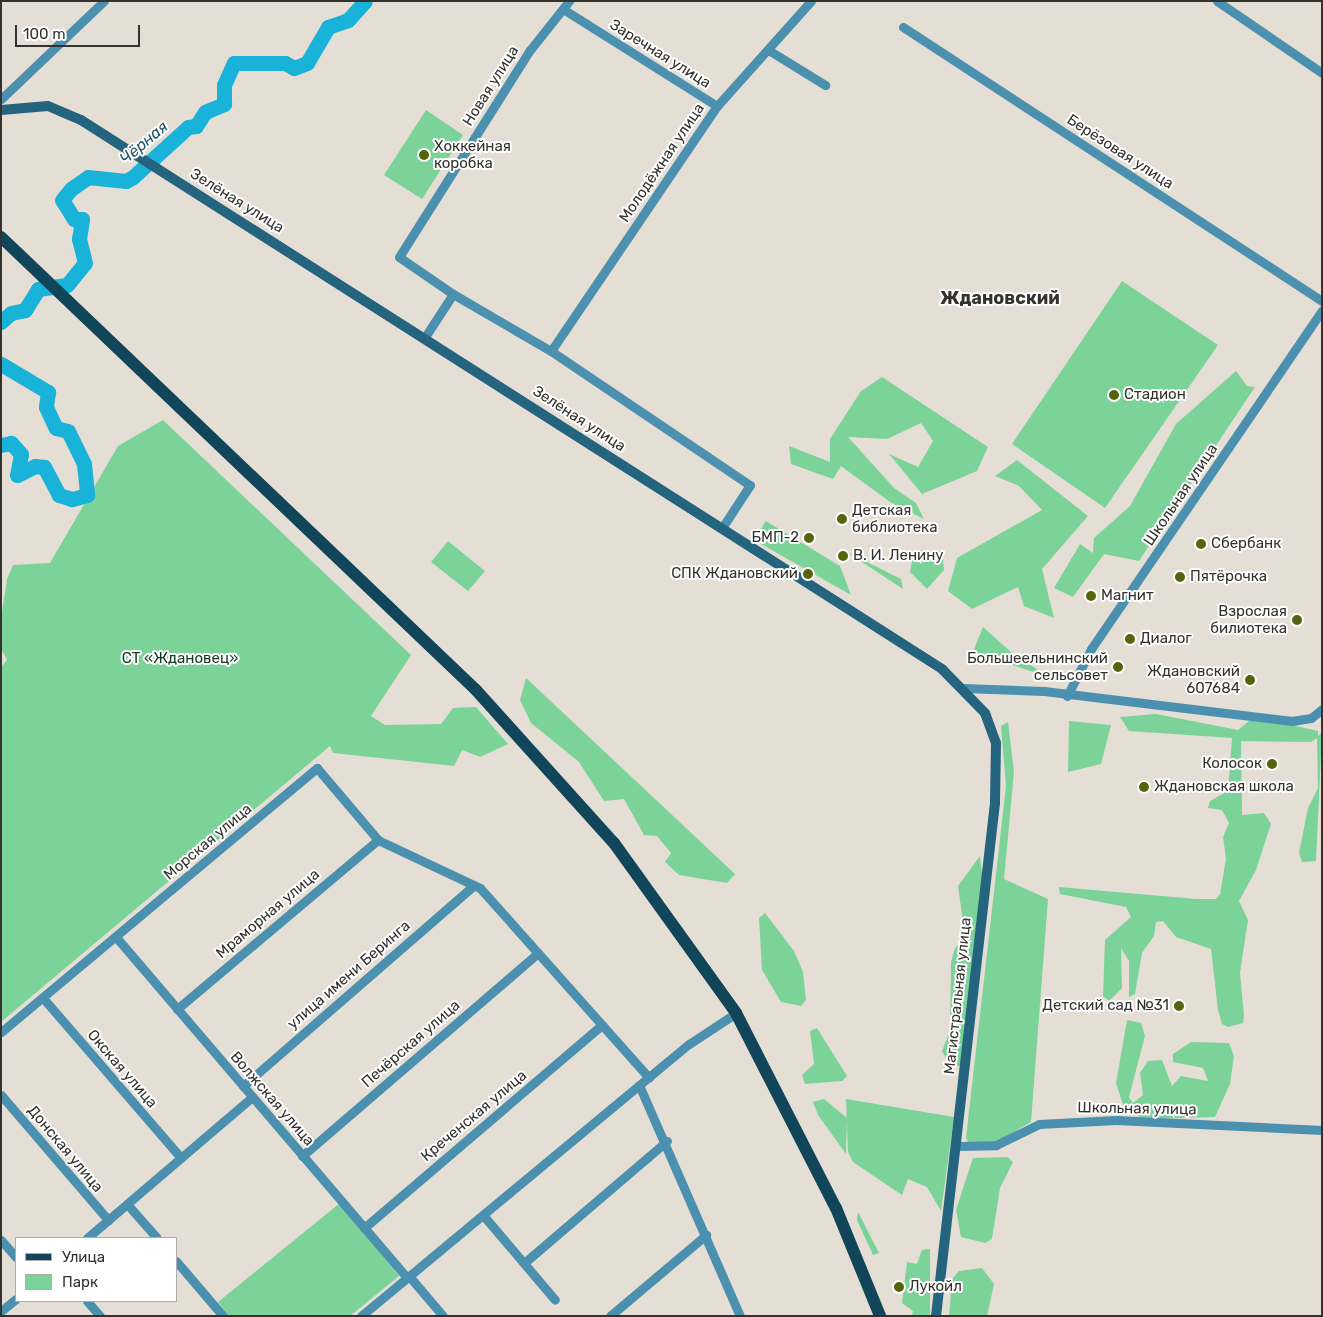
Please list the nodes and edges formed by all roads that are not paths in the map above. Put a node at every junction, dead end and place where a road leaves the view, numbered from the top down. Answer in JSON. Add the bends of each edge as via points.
{"nodes":[{"id":1,"x":104,"y":1,"type":"edge"},
{"id":2,"x":811,"y":1,"type":"edge"},
{"id":3,"x":1217,"y":1,"type":"edge"},
{"id":4,"x":566,"y":5,"type":"edge"},
{"id":5,"x":903,"y":27,"type":"dead end"},
{"id":6,"x":770,"y":51,"type":"junction"},
{"id":7,"x":1322,"y":73,"type":"edge"},
{"id":8,"x":825,"y":85,"type":"dead end"},
{"id":9,"x":1,"y":99,"type":"edge"},
{"id":10,"x":717,"y":106,"type":"junction"},
{"id":11,"x":1,"y":110,"type":"edge"},
{"id":12,"x":1,"y":237,"type":"edge"},
{"id":13,"x":453,"y":294,"type":"junction"},
{"id":14,"x":1322,"y":301,"type":"edge"},
{"id":15,"x":1322,"y":310,"type":"edge"},
{"id":16,"x":425,"y":337,"type":"junction"},
{"id":17,"x":551,"y":351,"type":"junction"},
{"id":18,"x":722,"y":528,"type":"junction"},
{"id":19,"x":964,"y":688,"type":"junction"},
{"id":20,"x":1067,"y":696,"type":"junction"},
{"id":21,"x":1322,"y":708,"type":"edge"},
{"id":22,"x":378,"y":840,"type":"junction"},
{"id":23,"x":474,"y":886,"type":"junction"},
{"id":24,"x":116,"y":937,"type":"junction"},
{"id":25,"x":538,"y":954,"type":"junction"},
{"id":26,"x":43,"y":998,"type":"junction"},
{"id":27,"x":177,"y":1009,"type":"junction"},
{"id":28,"x":736,"y":1013,"type":"junction"},
{"id":29,"x":602,"y":1026,"type":"junction"},
{"id":30,"x":1,"y":1032,"type":"edge"},
{"id":31,"x":649,"y":1078,"type":"junction"},
{"id":32,"x":640,"y":1085,"type":"junction"},
{"id":33,"x":242,"y":1086,"type":"junction"},
{"id":34,"x":1,"y":1095,"type":"edge"},
{"id":35,"x":252,"y":1096,"type":"junction"},
{"id":36,"x":1322,"y":1130,"type":"edge"},
{"id":37,"x":667,"y":1141,"type":"junction"},
{"id":38,"x":957,"y":1146,"type":"junction"},
{"id":39,"x":302,"y":1156,"type":"junction"},
{"id":40,"x":181,"y":1158,"type":"junction"},
{"id":41,"x":127,"y":1204,"type":"junction"},
{"id":42,"x":483,"y":1215,"type":"junction"},
{"id":43,"x":108,"y":1220,"type":"junction"},
{"id":44,"x":364,"y":1228,"type":"junction"},
{"id":45,"x":706,"y":1235,"type":"junction"},
{"id":46,"x":88,"y":1237,"type":"edge"},
{"id":47,"x":156,"y":1237,"type":"edge"},
{"id":48,"x":1,"y":1240,"type":"edge"},
{"id":49,"x":15,"y":1256,"type":"edge"},
{"id":50,"x":178,"y":1263,"type":"edge"},
{"id":51,"x":524,"y":1263,"type":"junction"},
{"id":52,"x":408,"y":1277,"type":"junction"},
{"id":53,"x":15,"y":1300,"type":"edge"},
{"id":54,"x":555,"y":1300,"type":"dead end"},
{"id":55,"x":88,"y":1302,"type":"edge"},
{"id":56,"x":1,"y":1311,"type":"edge"},
{"id":57,"x":100,"y":1316,"type":"edge"},
{"id":58,"x":223,"y":1316,"type":"edge"},
{"id":59,"x":361,"y":1316,"type":"edge"},
{"id":60,"x":443,"y":1316,"type":"edge"},
{"id":61,"x":610,"y":1316,"type":"edge"},
{"id":62,"x":740,"y":1316,"type":"edge"},
{"id":63,"x":880,"y":1316,"type":"edge"},
{"id":64,"x":936,"y":1316,"type":"edge"}],
"edges":[{"from":1,"to":9,"type":"street"},
{"from":2,"to":6,"type":"street","name":"Молодёжная улица"},
{"from":3,"to":7,"type":"street"},
{"from":4,"to":10,"type":"street","name":"Заречная улица"},
{"from":4,"to":13,"type":"street","name":"Новая улица","via":[[530,50],[399,257]]},
{"from":5,"to":14,"type":"street","name":"Берёзовая улица"},
{"from":6,"to":8,"type":"street"},
{"from":6,"to":10,"type":"street","name":"Молодёжная улица"},
{"from":10,"to":17,"type":"street","name":"Молодёжная улица"},
{"from":11,"to":16,"type":"street","name":"Зелёная улица","via":[[48,106],[81,120]]},
{"from":12,"to":28,"type":"main road","via":[[524,738],[614,843]]},
{"from":13,"to":16,"type":"street"},
{"from":13,"to":17,"type":"street"},
{"from":15,"to":20,"type":"street","name":"Школьная улица","via":[[1092,649]]},
{"from":16,"to":18,"type":"street","name":"Зелёная улица"},
{"from":17,"to":18,"type":"street","via":[[750,485]]},
{"from":18,"to":19,"type":"street","name":"Зелёная улица"},
{"from":19,"to":20,"type":"street"},
{"from":19,"to":38,"type":"street","name":"Магистральная улица","via":[[985,713],[998,760]]},
{"from":20,"to":21,"type":"street","via":[[1292,721],[1311,718]]},
{"from":22,"to":23,"type":"street"},
{"from":22,"to":24,"type":"street","name":"Морская улица","via":[[317,768]]},
{"from":22,"to":27,"type":"street","name":"Мраморная улица"},
{"from":23,"to":25,"type":"street"},
{"from":23,"to":33,"type":"street","name":"улица имени Беринга"},
{"from":24,"to":26,"type":"street","name":"Морская улица"},
{"from":24,"to":27,"type":"street","name":"Волжская улица"},
{"from":25,"to":29,"type":"street"},
{"from":25,"to":39,"type":"street","name":"Печёрская улица"},
{"from":26,"to":30,"type":"street","name":"Морская улица"},
{"from":26,"to":40,"type":"street","name":"Окская улица"},
{"from":27,"to":33,"type":"street","name":"Волжская улица"},
{"from":28,"to":31,"type":"street"},
{"from":28,"to":63,"type":"main road","via":[[833,1200]]},
{"from":29,"to":31,"type":"street"},
{"from":29,"to":44,"type":"street","name":"Креченская улица"},
{"from":31,"to":32,"type":"street"},
{"from":32,"to":37,"type":"street"},
{"from":32,"to":42,"type":"street"},
{"from":33,"to":35,"type":"street","name":"Волжская улица"},
{"from":34,"to":43,"type":"street","name":"Донская улица"},
{"from":35,"to":39,"type":"street","name":"Волжская улица"},
{"from":35,"to":40,"type":"street"},
{"from":36,"to":38,"type":"street","name":"Школьная улица","via":[[1116,1120],[1039,1124],[996,1145]]},
{"from":37,"to":45,"type":"street"},
{"from":37,"to":51,"type":"street"},
{"from":38,"to":64,"type":"street","name":"Магистральная улица"},
{"from":39,"to":44,"type":"street","name":"Волжская улица"},
{"from":40,"to":41,"type":"street"},
{"from":41,"to":43,"type":"street"},
{"from":41,"to":47,"type":"street"},
{"from":42,"to":51,"type":"street"},
{"from":42,"to":52,"type":"street"},
{"from":43,"to":46,"type":"street"},
{"from":44,"to":52,"type":"street","name":"Волжская улица"},
{"from":45,"to":61,"type":"street"},
{"from":45,"to":62,"type":"street"},
{"from":48,"to":49,"type":"street"},
{"from":50,"to":58,"type":"street"},
{"from":51,"to":54,"type":"street"},
{"from":52,"to":59,"type":"street"},
{"from":52,"to":60,"type":"street","name":"Волжская улица"},
{"from":53,"to":56,"type":"street"},
{"from":55,"to":57,"type":"street"}]}
